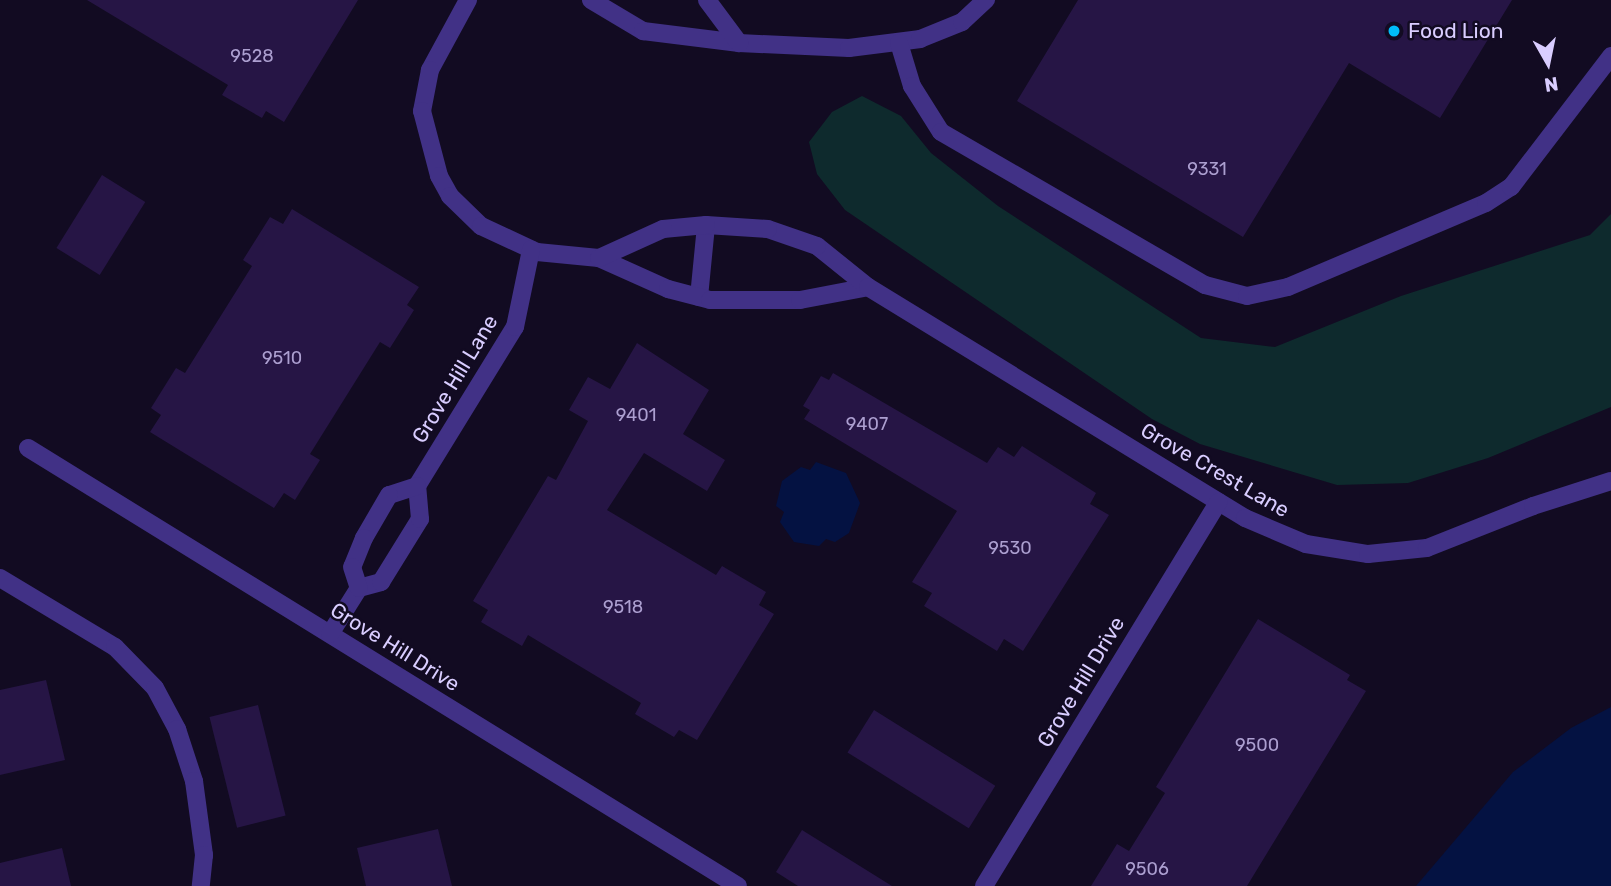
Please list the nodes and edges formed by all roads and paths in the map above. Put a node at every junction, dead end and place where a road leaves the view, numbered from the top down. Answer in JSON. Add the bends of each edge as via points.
{"nodes":[{"id":1,"x":468,"y":0,"type":"edge"},
{"id":2,"x":590,"y":0,"type":"edge"},
{"id":3,"x":707,"y":0,"type":"edge"},
{"id":4,"x":986,"y":0,"type":"edge"},
{"id":5,"x":738,"y":43,"type":"junction"},
{"id":6,"x":899,"y":43,"type":"junction"},
{"id":7,"x":1611,"y":56,"type":"edge"},
{"id":8,"x":706,"y":225,"type":"junction"},
{"id":9,"x":531,"y":250,"type":"junction"},
{"id":10,"x":599,"y":258,"type":"junction"},
{"id":11,"x":868,"y":287,"type":"junction"},
{"id":12,"x":699,"y":297,"type":"junction"},
{"id":13,"x":28,"y":447,"type":"dead end"},
{"id":14,"x":1611,"y":481,"type":"edge"},
{"id":15,"x":417,"y":486,"type":"junction"},
{"id":16,"x":1218,"y":502,"type":"junction"},
{"id":17,"x":0,"y":578,"type":"edge"},
{"id":18,"x":359,"y":588,"type":"junction"},
{"id":19,"x":330,"y":634,"type":"junction"},
{"id":20,"x":201,"y":886,"type":"edge"},
{"id":21,"x":738,"y":886,"type":"edge"},
{"id":22,"x":984,"y":886,"type":"edge"}],
"edges":[{"from":1,"to":9,"type":"street","via":[[440,48],[423,91],[430,154],[450,195],[466,214]]},
{"from":2,"to":5,"type":"street","via":[[643,32]]},
{"from":3,"to":5,"type":"street"},
{"from":4,"to":6,"type":"street","via":[[962,22]]},
{"from":5,"to":6,"type":"street","via":[[849,48]]},
{"from":6,"to":7,"type":"street","via":[[912,86],[941,132],[1205,285],[1247,296],[1288,287],[1486,203],[1511,187]]},
{"from":8,"to":10,"type":"street","name":"Grove Crest Lane","via":[[644,234]]},
{"from":8,"to":11,"type":"street","name":"Grove Crest Lane","via":[[768,229],[803,239]]},
{"from":8,"to":12,"type":"street"},
{"from":9,"to":10,"type":"street"},
{"from":9,"to":15,"type":"street","name":"Grove Hill Lane","via":[[514,327]]},
{"from":10,"to":12,"type":"street","via":[[668,289]]},
{"from":11,"to":12,"type":"street","via":[[800,300],[732,302]]},
{"from":11,"to":16,"type":"street","name":"Grove Crest Lane"},
{"from":13,"to":19,"type":"street","name":"Grove Hill Drive"},
{"from":14,"to":16,"type":"street","name":"Grove Crest Lane","via":[[1533,506],[1456,539],[1401,552],[1368,554],[1306,544]]},
{"from":15,"to":18,"type":"street","via":[[420,519],[381,582]]},
{"from":15,"to":18,"type":"street","via":[[389,495],[364,538],[352,566]]},
{"from":16,"to":22,"type":"street","name":"Grove Hill Drive"},
{"from":17,"to":20,"type":"street","via":[[116,647],[155,688],[177,729],[194,781],[204,856]]},
{"from":18,"to":19,"type":"street"},
{"from":19,"to":21,"type":"street","name":"Grove Hill Drive"}]}
